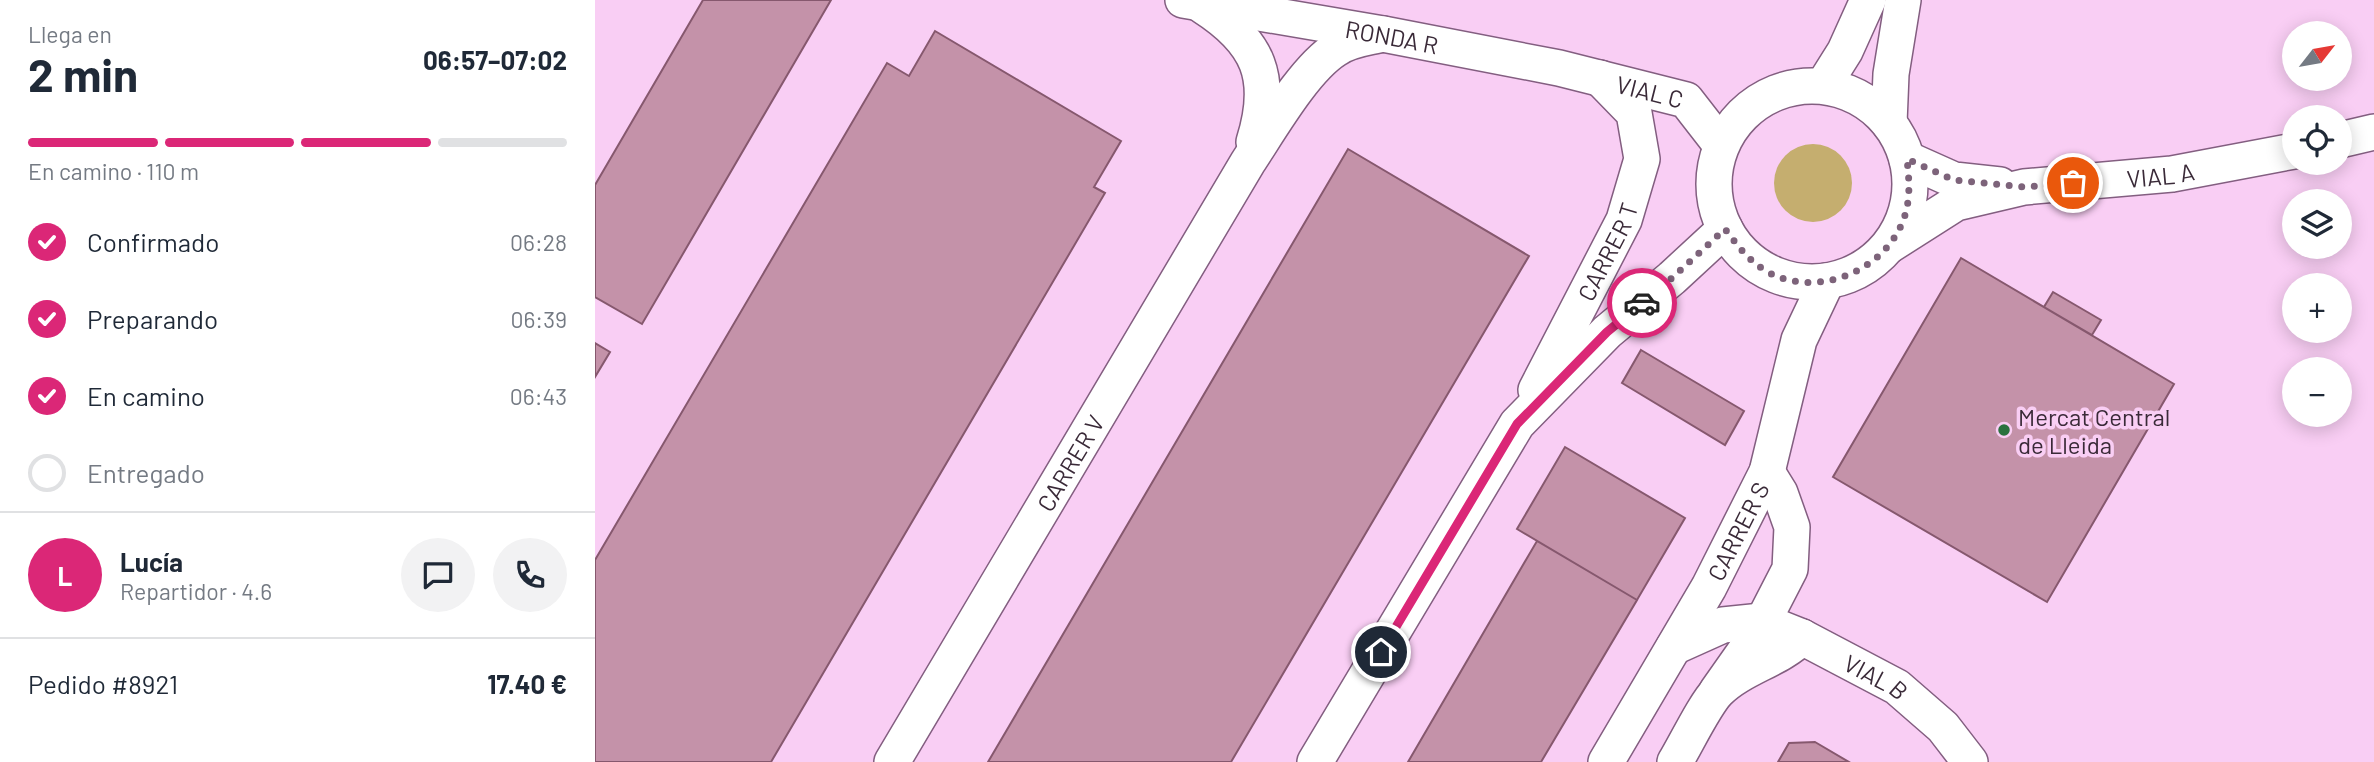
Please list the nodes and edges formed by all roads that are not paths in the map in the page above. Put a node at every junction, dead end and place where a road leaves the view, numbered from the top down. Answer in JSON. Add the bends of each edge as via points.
{"nodes":[{"id":1,"x":1868,"y":0,"type":"edge"},
{"id":2,"x":1903,"y":0,"type":"edge"},
{"id":3,"x":1192,"y":2,"type":"edge"},
{"id":4,"x":1383,"y":34,"type":"junction"},
{"id":5,"x":1600,"y":78,"type":"junction"},
{"id":6,"x":1823,"y":86,"type":"junction"},
{"id":7,"x":1889,"y":124,"type":"junction"},
{"id":8,"x":2374,"y":132,"type":"edge"},
{"id":9,"x":2352,"y":137,"type":"edge"},
{"id":10,"x":1721,"y":145,"type":"junction"},
{"id":11,"x":2282,"y":153,"type":"edge"},
{"id":12,"x":1907,"y":159,"type":"junction"},
{"id":13,"x":1248,"y":162,"type":"junction"},
{"id":14,"x":2024,"y":187,"type":"junction"},
{"id":15,"x":1725,"y":229,"type":"junction"},
{"id":16,"x":1890,"y":245,"type":"junction"},
{"id":17,"x":1828,"y":281,"type":"junction"},
{"id":18,"x":1517,"y":424,"type":"junction"},
{"id":19,"x":1767,"y":472,"type":"junction"},
{"id":20,"x":1762,"y":621,"type":"junction"},
{"id":21,"x":1802,"y":637,"type":"junction"},
{"id":22,"x":1674,"y":647,"type":"junction"},
{"id":23,"x":1717,"y":691,"type":"junction"},
{"id":24,"x":892,"y":762,"type":"edge"},
{"id":25,"x":1315,"y":762,"type":"edge"},
{"id":26,"x":1606,"y":762,"type":"edge"},
{"id":27,"x":1675,"y":762,"type":"edge"},
{"id":28,"x":1970,"y":762,"type":"edge"}],
"edges":[{"from":1,"to":6,"type":"lane"},
{"from":2,"to":7,"type":"lane","via":[[1891,74]]},
{"from":3,"to":4,"type":"lane","name":"RONDA R"},
{"from":3,"to":13,"type":"lane","name":"CARRER V","via":[[1228,22],[1260,68],[1261,117]]},
{"from":4,"to":5,"type":"lane","name":"RONDA R"},
{"from":4,"to":13,"type":"lane","name":"CARRER V","via":[[1353,40],[1332,52],[1300,85]]},
{"from":5,"to":10,"type":"lane","name":"VIAL C","via":[[1686,100]]},
{"from":5,"to":18,"type":"lane","name":"CARRER T","via":[[1634,113],[1642,159],[1624,220]]},
{"from":6,"to":7,"type":"lane","via":[[1871,105]]},
{"from":6,"to":10,"type":"lane","via":[[1792,88],[1762,99],[1738,119]]},
{"from":7,"to":12,"type":"lane"},
{"from":8,"to":9,"type":"lane"},
{"from":10,"to":15,"type":"lane","via":[[1714,173],[1716,202]]},
{"from":11,"to":14,"type":"lane","name":"VIAL A","via":[[2172,174]]},
{"from":12,"to":14,"type":"lane","name":"VIAL A","via":[[1954,180]]},
{"from":12,"to":16,"type":"lane","via":[[1910,189],[1904,218]]},
{"from":13,"to":24,"type":"lane","name":"CARRER V"},
{"from":14,"to":16,"type":"lane","name":"VIAL A","via":[[1956,203]]},
{"from":15,"to":17,"type":"lane","via":[[1743,254],[1768,272],[1797,281]]},
{"from":15,"to":18,"type":"lane","name":"CARRER T","via":[[1607,332]]},
{"from":16,"to":17,"type":"lane","via":[[1872,262]]},
{"from":17,"to":19,"type":"lane","name":"CARRER S","via":[[1799,340]]},
{"from":18,"to":25,"type":"lane","name":"CARRER T"},
{"from":19,"to":20,"type":"lane","via":[[1792,527],[1790,569]]},
{"from":19,"to":22,"type":"lane","name":"CARRER S"},
{"from":20,"to":21,"type":"lane","name":"VIAL B"},
{"from":20,"to":22,"type":"lane","name":"VIAL B","via":[[1723,625]]},
{"from":20,"to":23,"type":"lane"},
{"from":21,"to":23,"type":"lane"},
{"from":21,"to":28,"type":"lane","name":"VIAL B","via":[[1897,687],[1943,727]]},
{"from":22,"to":26,"type":"lane","name":"CARRER S"},
{"from":23,"to":27,"type":"lane"}]}
